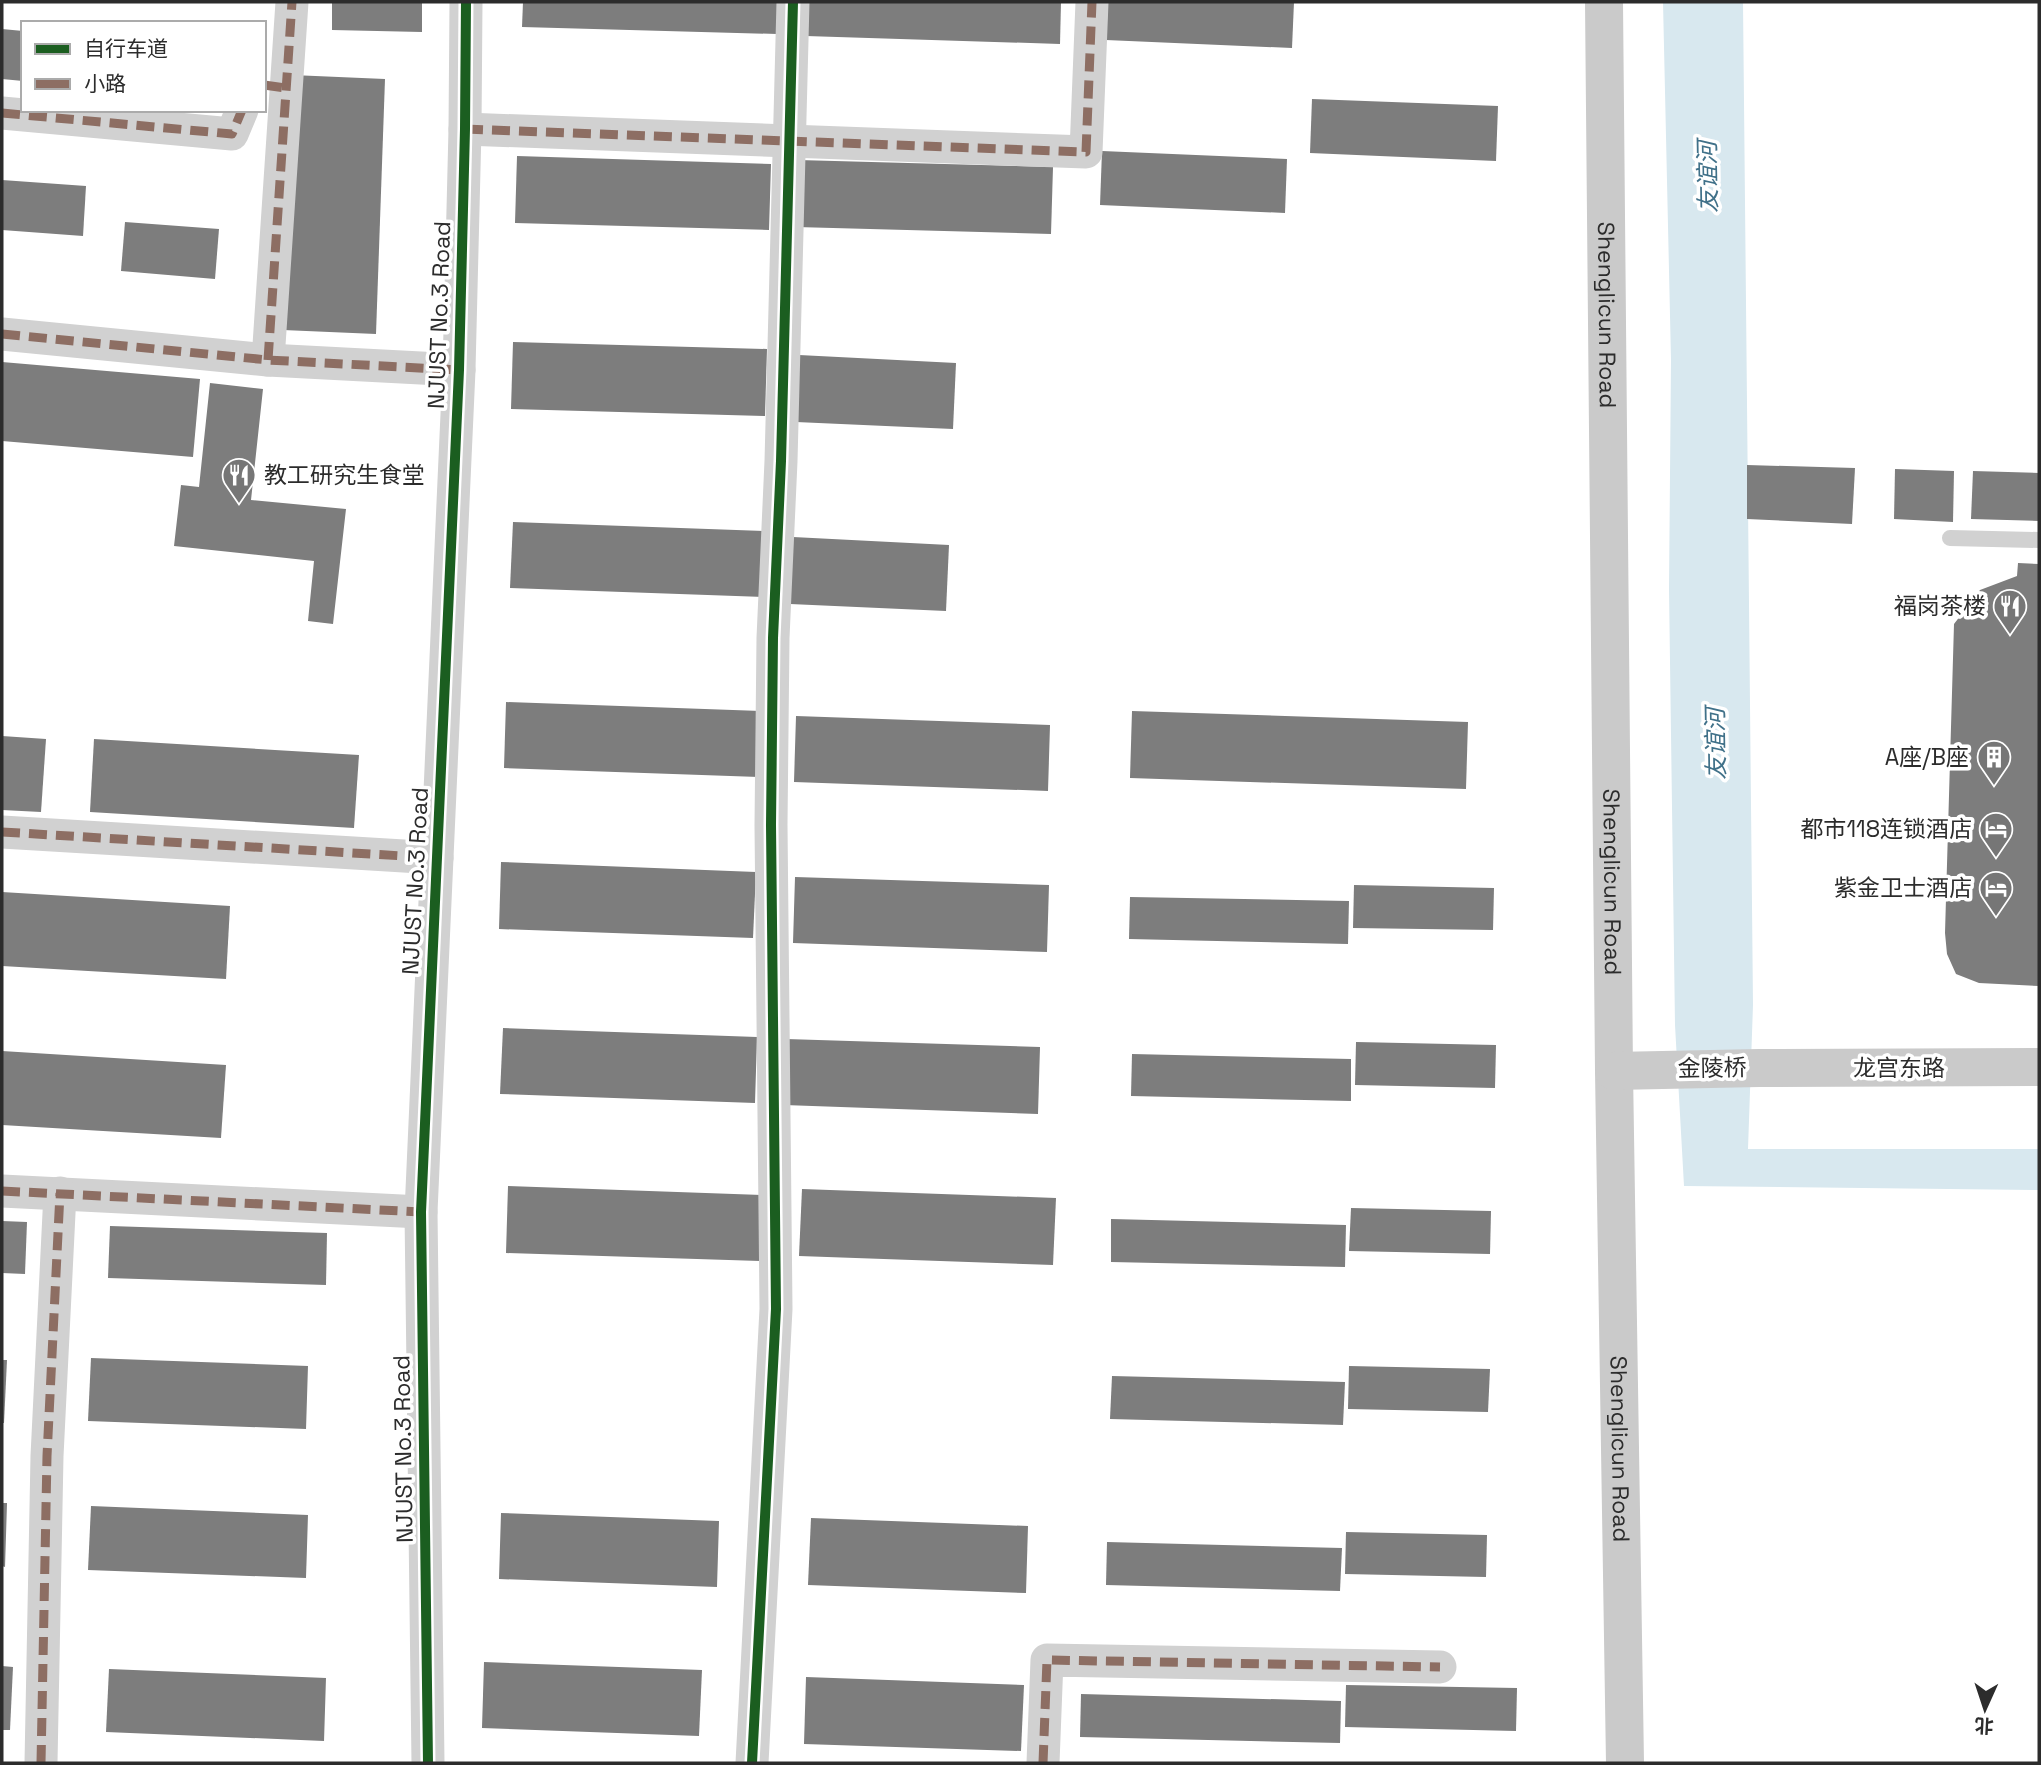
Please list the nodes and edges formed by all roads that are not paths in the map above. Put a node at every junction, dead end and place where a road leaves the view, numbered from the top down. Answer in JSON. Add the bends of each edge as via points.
{"nodes":[{"id":1,"x":292,"y":2,"type":"edge"},
{"id":2,"x":466,"y":2,"type":"edge"},
{"id":3,"x":793,"y":2,"type":"edge"},
{"id":4,"x":1093,"y":2,"type":"edge"},
{"id":5,"x":1605,"y":2,"type":"edge"},
{"id":6,"x":275,"y":86,"type":"edge"},
{"id":7,"x":241,"y":112,"type":"edge"},
{"id":8,"x":2,"y":113,"type":"edge"},
{"id":9,"x":466,"y":129,"type":"junction"},
{"id":10,"x":790,"y":142,"type":"junction"},
{"id":11,"x":2,"y":334,"type":"edge"},
{"id":12,"x":268,"y":360,"type":"junction"},
{"id":13,"x":459,"y":370,"type":"junction"},
{"id":14,"x":1950,"y":538,"type":"dead end"},
{"id":15,"x":2039,"y":540,"type":"edge"},
{"id":16,"x":2,"y":832,"type":"edge"},
{"id":17,"x":437,"y":858,"type":"junction"},
{"id":18,"x":2039,"y":1067,"type":"edge"},
{"id":19,"x":1759,"y":1068,"type":"joint"},
{"id":20,"x":1614,"y":1071,"type":"junction"},
{"id":21,"x":2,"y":1191,"type":"edge"},
{"id":22,"x":60,"y":1193,"type":"junction"},
{"id":23,"x":421,"y":1212,"type":"junction"},
{"id":24,"x":1440,"y":1667,"type":"dead end"},
{"id":25,"x":41,"y":1763,"type":"edge"},
{"id":26,"x":428,"y":1763,"type":"edge"},
{"id":27,"x":752,"y":1763,"type":"edge"},
{"id":28,"x":1042,"y":1763,"type":"edge"},
{"id":29,"x":1625,"y":1763,"type":"edge"}],
"edges":[{"from":1,"to":6,"type":"street"},
{"from":2,"to":9,"type":"street","name":"NJUST No.3 Road"},
{"from":3,"to":10,"type":"street"},
{"from":4,"to":10,"type":"street","via":[[1086,152]]},
{"from":5,"to":20,"type":"street","name":"Shenglicun Road"},
{"from":6,"to":12,"type":"street"},
{"from":7,"to":8,"type":"street","via":[[232,134]]},
{"from":9,"to":10,"type":"street"},
{"from":9,"to":13,"type":"street","name":"NJUST No.3 Road"},
{"from":10,"to":27,"type":"street","via":[[773,638],[775,1309]]},
{"from":11,"to":12,"type":"street"},
{"from":12,"to":13,"type":"street"},
{"from":13,"to":17,"type":"street","name":"NJUST No.3 Road"},
{"from":14,"to":15,"type":"lane"},
{"from":16,"to":17,"type":"street"},
{"from":17,"to":23,"type":"street","name":"NJUST No.3 Road"},
{"from":18,"to":19,"type":"street","name":"龙宫东路"},
{"from":19,"to":20,"type":"street","name":"金陵桥"},
{"from":20,"to":29,"type":"street","name":"Shenglicun Road"},
{"from":21,"to":22,"type":"street"},
{"from":22,"to":23,"type":"street"},
{"from":22,"to":25,"type":"street","via":[[47,1456]]},
{"from":23,"to":26,"type":"street","name":"NJUST No.3 Road"},
{"from":24,"to":28,"type":"street","via":[[1047,1660]]}]}
